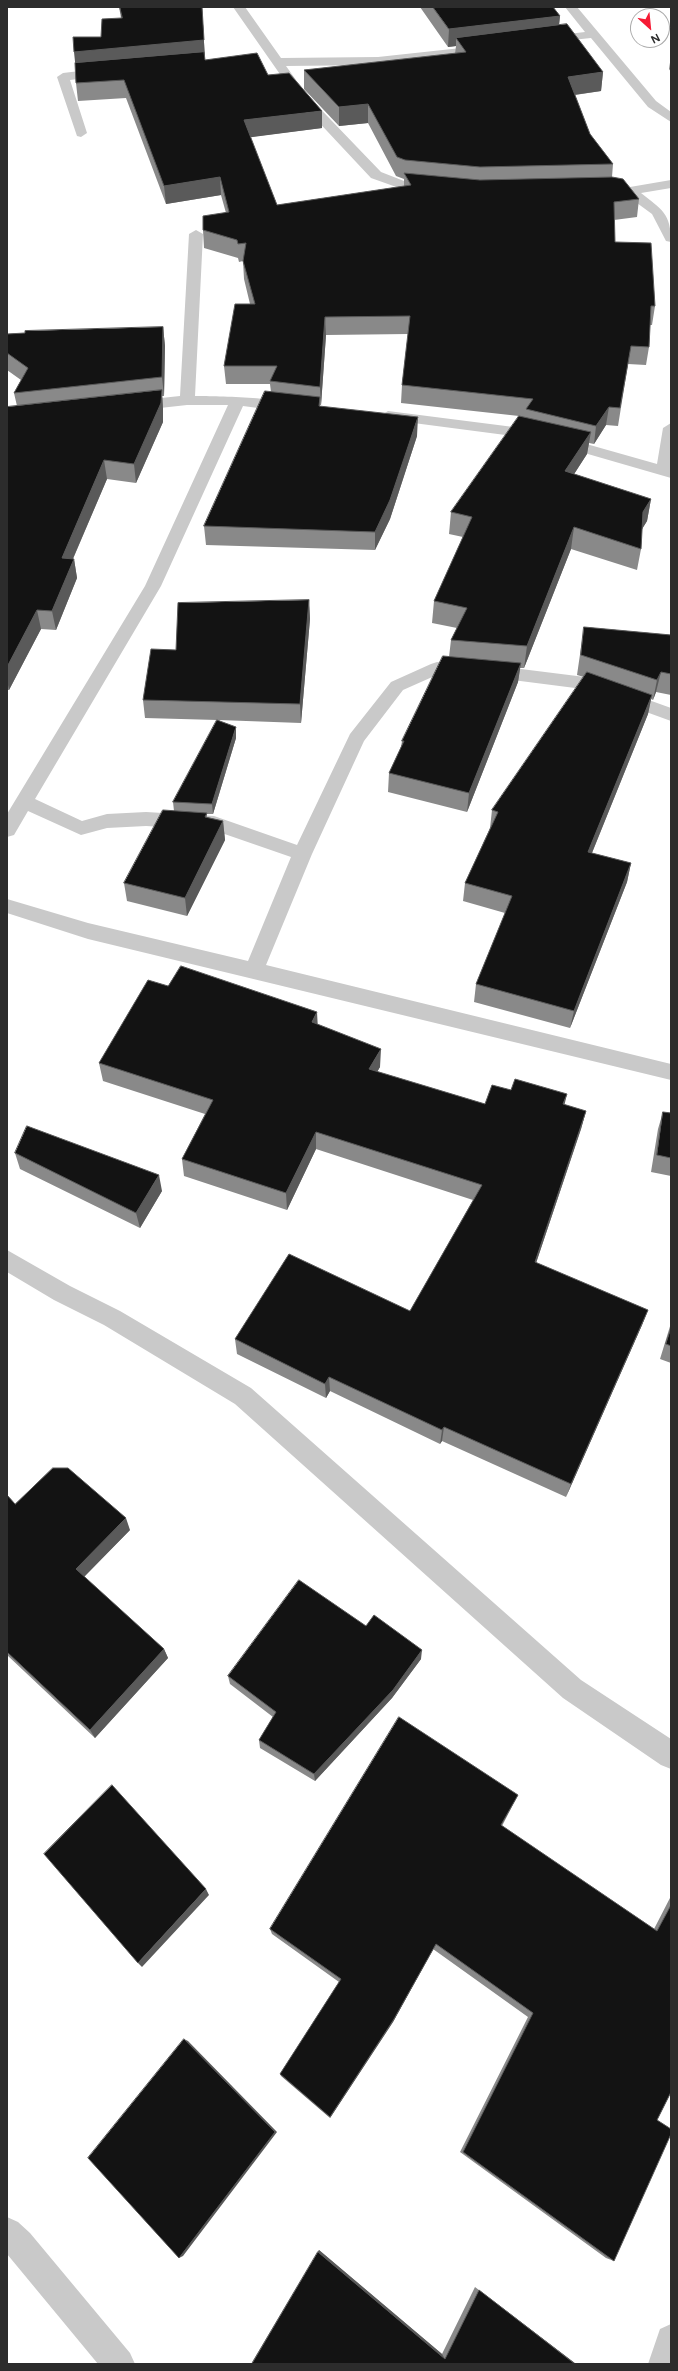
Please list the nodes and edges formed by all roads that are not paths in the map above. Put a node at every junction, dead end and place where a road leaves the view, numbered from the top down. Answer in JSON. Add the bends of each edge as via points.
{"nodes":[{"id":1,"x":239,"y":7,"type":"edge"},
{"id":2,"x":571,"y":7,"type":"edge"},
{"id":3,"x":594,"y":34,"type":"junction"},
{"id":4,"x":534,"y":42,"type":"edge"},
{"id":5,"x":495,"y":46,"type":"edge"},
{"id":6,"x":261,"y":59,"type":"edge"},
{"id":7,"x":277,"y":60,"type":"junction"},
{"id":8,"x":119,"y":70,"type":"edge"},
{"id":9,"x":671,"y":118,"type":"edge"},
{"id":10,"x":81,"y":133,"type":"dead end"},
{"id":11,"x":671,"y":184,"type":"edge"},
{"id":12,"x":448,"y":189,"type":"edge"},
{"id":13,"x":589,"y":189,"type":"edge"},
{"id":14,"x":630,"y":191,"type":"junction"},
{"id":15,"x":196,"y":234,"type":"dead end"},
{"id":16,"x":671,"y":238,"type":"edge"},
{"id":17,"x":187,"y":400,"type":"junction"},
{"id":18,"x":238,"y":401,"type":"junction"},
{"id":19,"x":118,"y":408,"type":"edge"},
{"id":20,"x":299,"y":409,"type":"edge"},
{"id":21,"x":376,"y":415,"type":"edge"},
{"id":22,"x":671,"y":428,"type":"edge"},
{"id":23,"x":667,"y":472,"type":"edge"},
{"id":24,"x":671,"y":715,"type":"edge"},
{"id":25,"x":25,"y":802,"type":"junction"},
{"id":26,"x":7,"y":830,"type":"edge"},
{"id":27,"x":302,"y":854,"type":"junction"},
{"id":28,"x":7,"y":906,"type":"edge"},
{"id":29,"x":254,"y":970,"type":"junction"},
{"id":30,"x":671,"y":1072,"type":"edge"},
{"id":31,"x":7,"y":1260,"type":"edge"},
{"id":32,"x":671,"y":1755,"type":"edge"},
{"id":33,"x":7,"y":2233,"type":"edge"},
{"id":34,"x":671,"y":2340,"type":"edge"},
{"id":35,"x":119,"y":2364,"type":"edge"},
{"id":36,"x":664,"y":2364,"type":"edge"}],
"edges":[{"from":1,"to":7,"type":"street"},
{"from":2,"to":3,"type":"street"},
{"from":3,"to":4,"type":"street"},
{"from":3,"to":9,"type":"street","via":[[652,104]]},
{"from":5,"to":7,"type":"street","via":[[378,61]]},
{"from":6,"to":7,"type":"street"},
{"from":7,"to":12,"type":"street","via":[[302,97],[376,175],[402,185]]},
{"from":8,"to":10,"type":"street","via":[[63,77]]},
{"from":11,"to":14,"type":"street"},
{"from":13,"to":14,"type":"street"},
{"from":14,"to":16,"type":"street","via":[[657,212]]},
{"from":15,"to":17,"type":"street"},
{"from":17,"to":18,"type":"street"},
{"from":17,"to":19,"type":"street"},
{"from":18,"to":20,"type":"street"},
{"from":18,"to":25,"type":"street","via":[[153,586]]},
{"from":21,"to":23,"type":"street","via":[[537,435]]},
{"from":22,"to":23,"type":"street"},
{"from":24,"to":27,"type":"street","via":[[585,683],[489,671],[437,668],[397,686],[356,738]]},
{"from":25,"to":26,"type":"street"},
{"from":25,"to":27,"type":"street","via":[[80,828],[107,821],[146,819],[214,823]]},
{"from":27,"to":29,"type":"street"},
{"from":28,"to":29,"type":"street","via":[[88,931]]},
{"from":29,"to":30,"type":"street"},
{"from":31,"to":32,"type":"street","via":[[62,1293],[112,1318],[243,1396],[572,1689]]},
{"from":33,"to":35,"type":"street"},
{"from":34,"to":36,"type":"street"}]}
